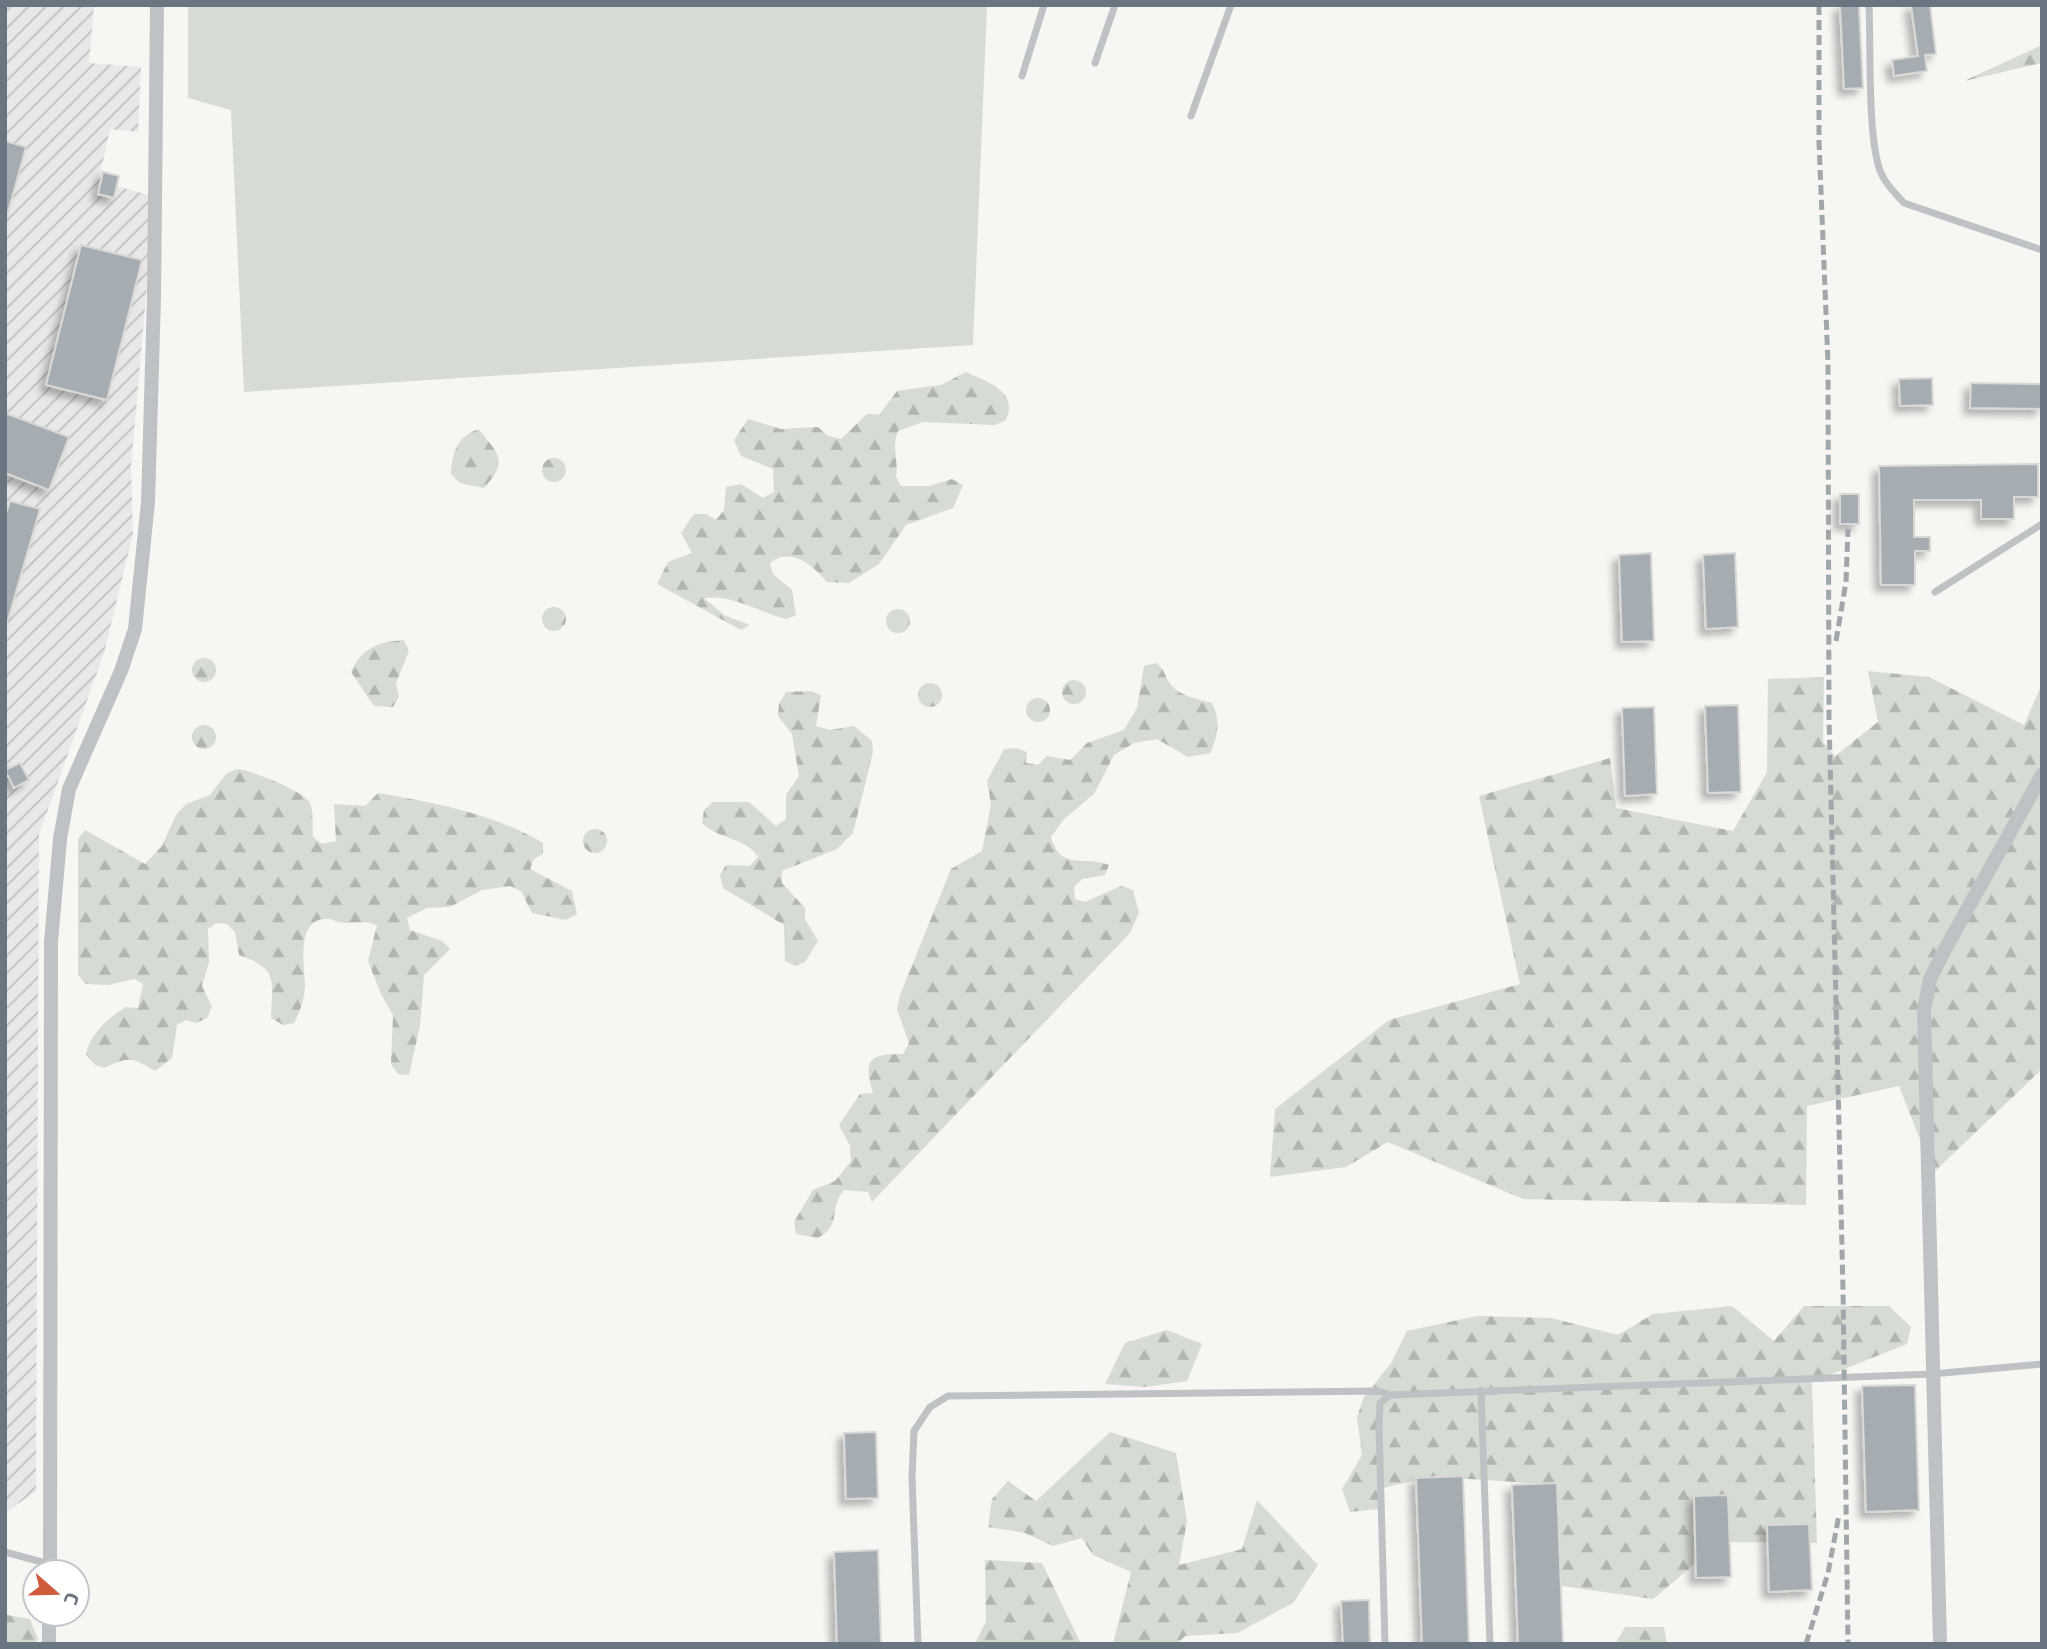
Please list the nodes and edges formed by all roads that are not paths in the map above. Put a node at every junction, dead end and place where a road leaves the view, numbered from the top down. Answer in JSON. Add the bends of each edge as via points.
{"nodes":[{"id":1,"x":157,"y":5,"type":"edge"},
{"id":2,"x":1044,"y":5,"type":"edge"},
{"id":3,"x":1115,"y":5,"type":"edge"},
{"id":4,"x":1231,"y":5,"type":"edge"},
{"id":5,"x":1869,"y":5,"type":"edge"},
{"id":6,"x":1095,"y":63,"type":"dead end"},
{"id":7,"x":1022,"y":76,"type":"dead end"},
{"id":8,"x":1191,"y":116,"type":"dead end"},
{"id":9,"x":2042,"y":250,"type":"edge"},
{"id":10,"x":2042,"y":524,"type":"edge"},
{"id":11,"x":1935,"y":592,"type":"dead end"},
{"id":12,"x":2042,"y":775,"type":"edge"},
{"id":13,"x":2042,"y":1364,"type":"edge"},
{"id":14,"x":1933,"y":1374,"type":"junction"},
{"id":15,"x":1481,"y":1390,"type":"junction"},
{"id":16,"x":1390,"y":1395,"type":"junction"},
{"id":17,"x":5,"y":1552,"type":"edge"},
{"id":18,"x":22,"y":1558,"type":"edge"},
{"id":19,"x":50,"y":1558,"type":"edge"},
{"id":20,"x":918,"y":1644,"type":"edge"},
{"id":21,"x":1385,"y":1644,"type":"edge"},
{"id":22,"x":1490,"y":1644,"type":"edge"},
{"id":23,"x":1940,"y":1644,"type":"edge"}],
"edges":[{"from":1,"to":19,"type":"street","via":[[149,489],[135,629],[69,789],[51,942]]},
{"from":2,"to":7,"type":"lane"},
{"from":3,"to":6,"type":"lane"},
{"from":4,"to":8,"type":"lane"},
{"from":5,"to":9,"type":"lane","via":[[1875,147],[1888,186],[1904,202]]},
{"from":10,"to":11,"type":"lane"},
{"from":12,"to":14,"type":"street","via":[[1930,979],[1924,1010]]},
{"from":13,"to":14,"type":"lane"},
{"from":14,"to":15,"type":"lane"},
{"from":14,"to":23,"type":"street"},
{"from":15,"to":16,"type":"lane"},
{"from":15,"to":22,"type":"lane"},
{"from":16,"to":20,"type":"lane","via":[[1365,1391],[948,1396],[930,1407],[914,1431]]},
{"from":16,"to":21,"type":"lane","via":[[1380,1403],[1379,1426]]},
{"from":17,"to":18,"type":"lane"}]}
